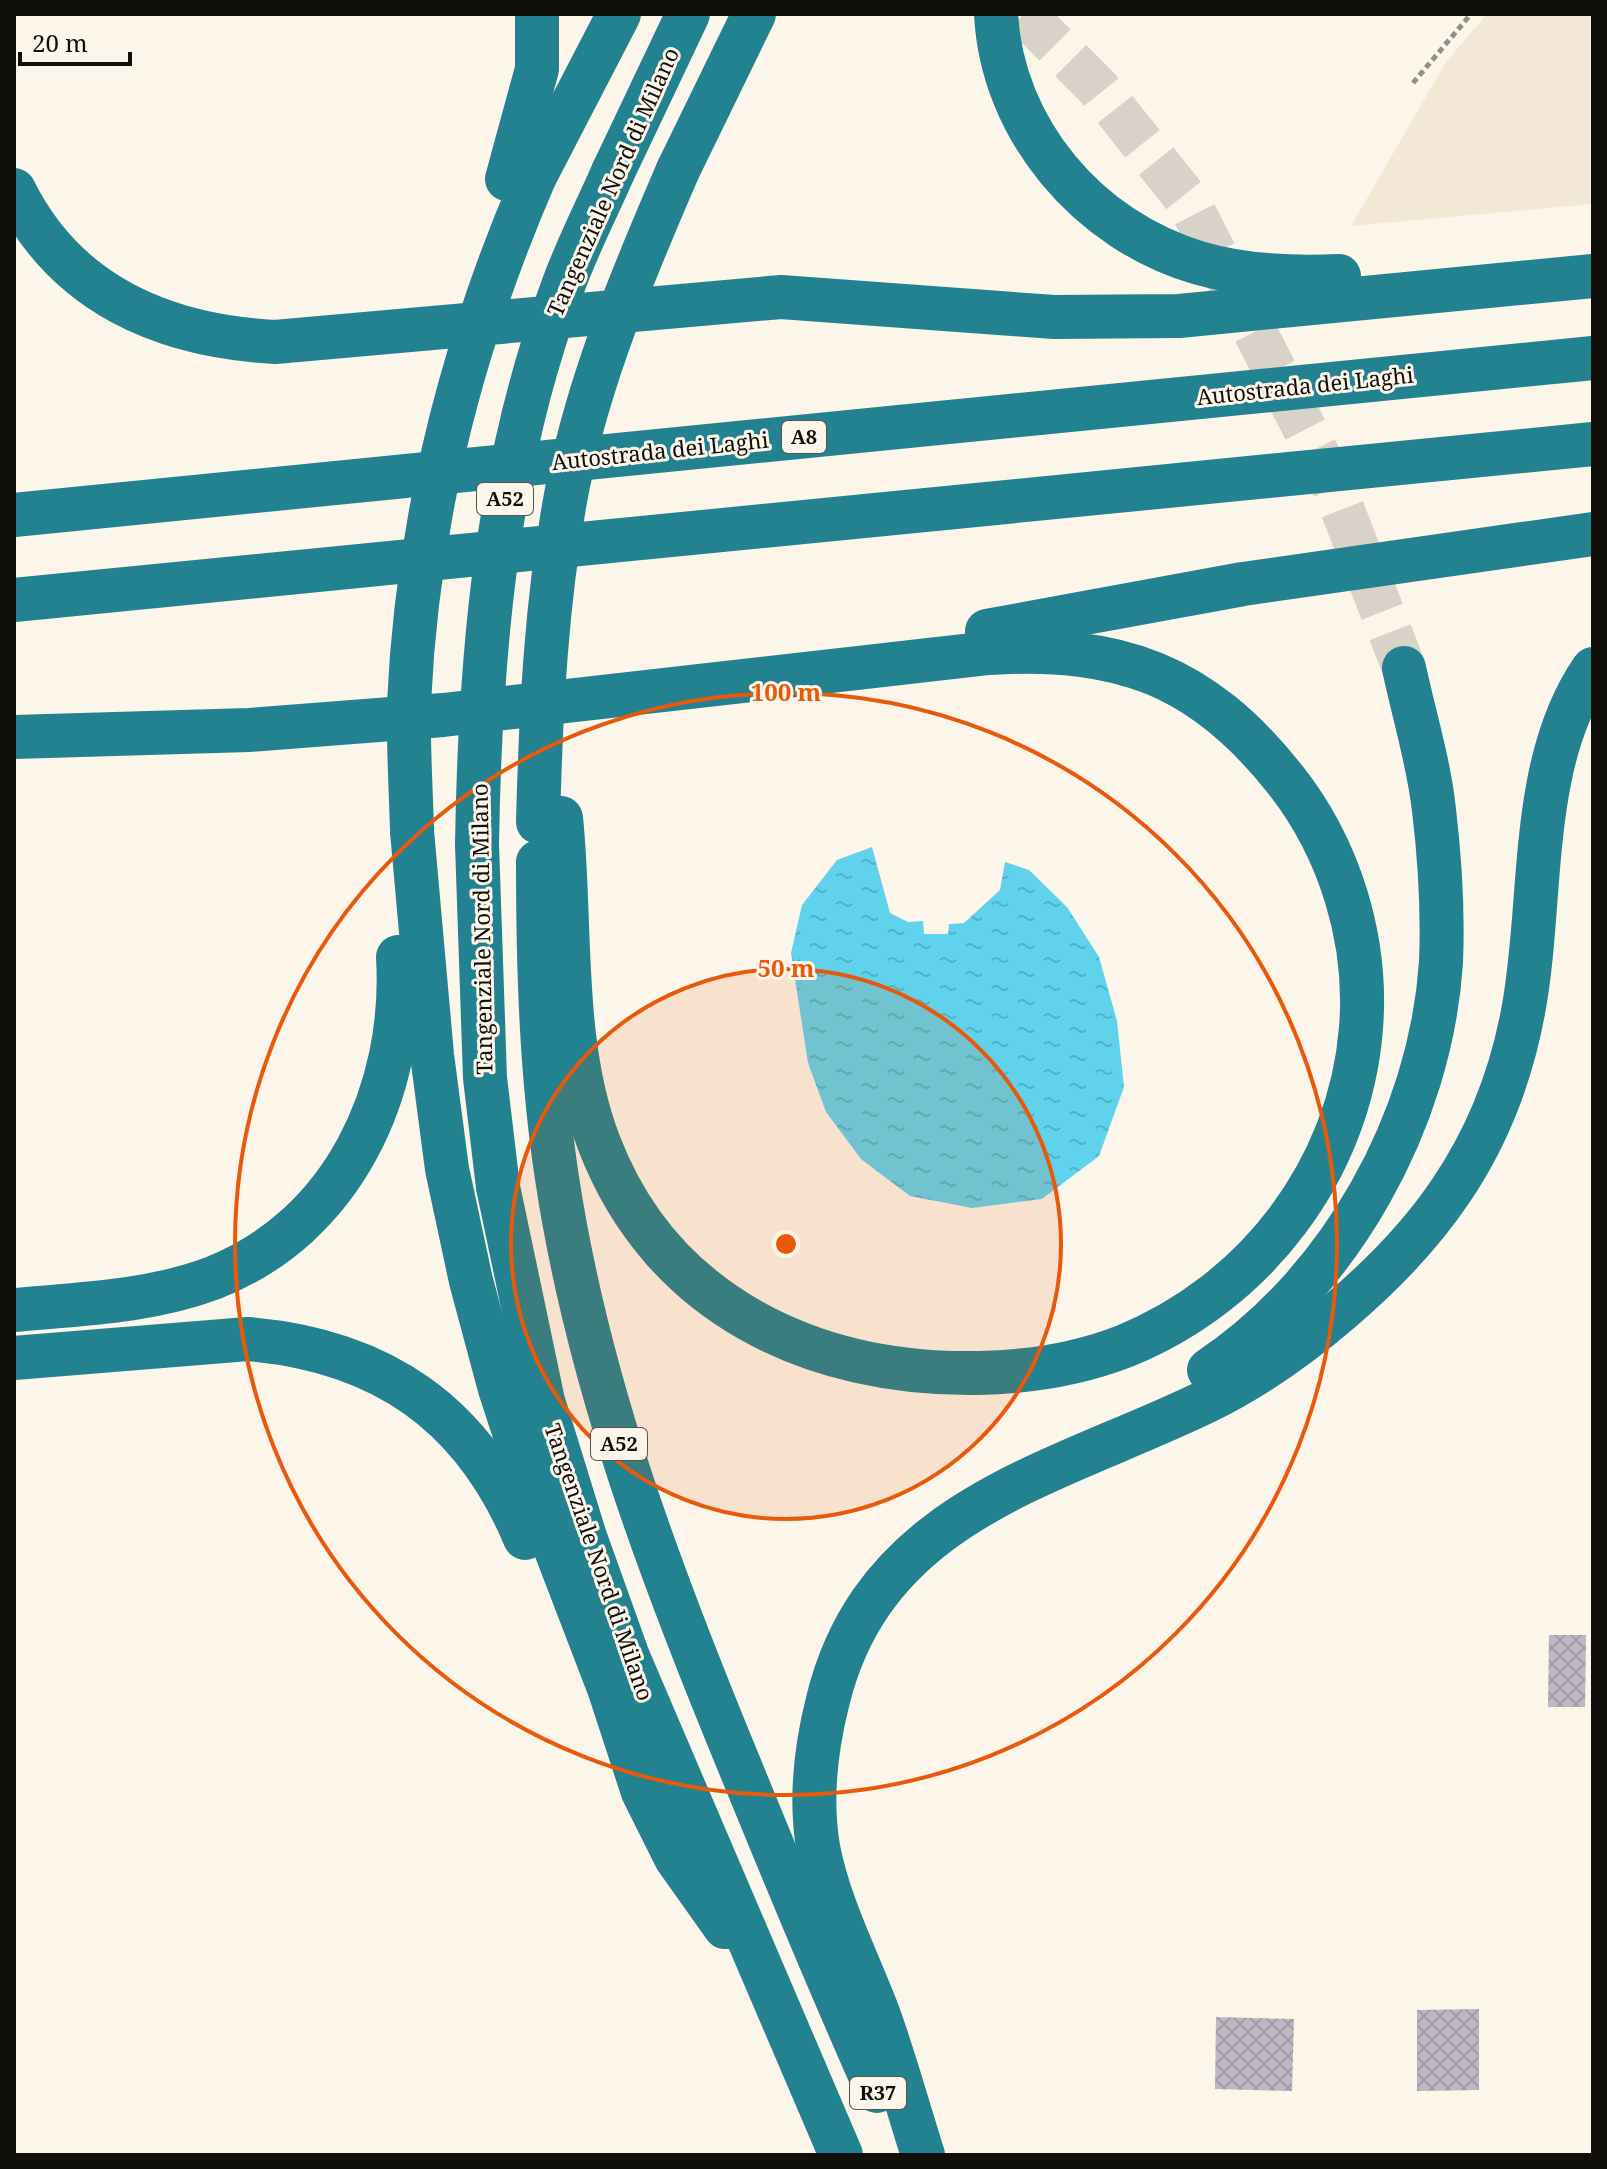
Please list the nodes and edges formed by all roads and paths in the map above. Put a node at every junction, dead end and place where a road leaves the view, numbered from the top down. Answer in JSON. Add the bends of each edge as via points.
{"nodes":[{"id":1,"x":537,"y":14,"type":"edge"},
{"id":2,"x":619,"y":14,"type":"edge"},
{"id":3,"x":688,"y":14,"type":"edge"},
{"id":4,"x":754,"y":14,"type":"edge"},
{"id":5,"x":996,"y":14,"type":"edge"},
{"id":6,"x":1471,"y":14,"type":"edge"},
{"id":7,"x":1413,"y":83,"type":"dead end"},
{"id":8,"x":521,"y":178,"type":"junction"},
{"id":9,"x":14,"y":190,"type":"edge"},
{"id":10,"x":1593,"y":274,"type":"edge"},
{"id":11,"x":1593,"y":358,"type":"edge"},
{"id":12,"x":1593,"y":444,"type":"edge"},
{"id":13,"x":14,"y":515,"type":"edge"},
{"id":14,"x":1593,"y":534,"type":"edge"},
{"id":15,"x":14,"y":600,"type":"edge"},
{"id":16,"x":1404,"y":668,"type":"tunnel mouth"},
{"id":17,"x":1593,"y":669,"type":"edge"},
{"id":18,"x":793,"y":674,"type":"junction"},
{"id":19,"x":14,"y":737,"type":"edge"},
{"id":20,"x":550,"y":820,"type":"junction"},
{"id":21,"x":400,"y":829,"type":"junction"},
{"id":22,"x":14,"y":1310,"type":"edge"},
{"id":23,"x":14,"y":1358,"type":"edge"},
{"id":24,"x":1043,"y":1471,"type":"junction"},
{"id":25,"x":643,"y":1792,"type":"junction"},
{"id":26,"x":850,"y":2030,"type":"joint"},
{"id":27,"x":795,"y":2046,"type":"junction"},
{"id":28,"x":841,"y":2155,"type":"edge"},
{"id":29,"x":906,"y":2155,"type":"edge"},
{"id":30,"x":923,"y":2155,"type":"edge"}],
"edges":[{"from":1,"to":8,"type":"highway","via":[[537,69]]},
{"from":2,"to":8,"type":"highway"},
{"from":3,"to":27,"type":"highway","name":"Tangenziale Nord di Milano","number":"A52","bridge":true,"via":[[562,289],[527,401],[505,501],[479,709],[479,964],[487,1094],[515,1281],[543,1401],[628,1657]]},
{"from":4,"to":20,"type":"highway","number":"A52","bridge":true,"via":[[631,279],[596,379],[569,483],[543,664]]},
{"from":5,"to":10,"type":"highway","via":[[1002,64],[1036,142],[1063,178],[1097,208],[1169,253],[1201,264],[1287,276]]},
{"from":6,"to":7,"type":"path"},
{"from":8,"to":21,"type":"highway","bridge":true,"via":[[439,462],[409,706],[388,805]]},
{"from":9,"to":10,"type":"highway","via":[[39,230],[85,278],[152,319],[236,340],[288,341],[781,297],[1054,317],[1179,316]]},
{"from":11,"to":13,"type":"highway","name":"Autostrada dei Laghi","number":"A8"},
{"from":12,"to":15,"type":"highway"},
{"from":14,"to":18,"type":"highway","via":[[1134,603]]},
{"from":16,"to":24,"type":"highway","via":[[1434,806],[1441,963],[1424,1056],[1392,1147],[1345,1234],[1286,1307],[1224,1360]]},
{"from":17,"to":24,"type":"highway","via":[[1557,747],[1516,1045],[1488,1124],[1449,1194],[1374,1280],[1256,1371],[1208,1401]]},
{"from":18,"to":19,"type":"highway","via":[[443,715],[249,730]]},
{"from":18,"to":20,"type":"highway","via":[[1032,650],[1111,657],[1144,668],[1203,700],[1256,746],[1302,802],[1330,854],[1354,923],[1363,1006],[1353,1082],[1324,1164],[1297,1210],[1231,1283],[1198,1308],[1121,1347],[1080,1360],[1038,1369],[942,1374],[810,1348],[712,1297],[663,1251],[633,1211],[599,1144],[588,1109],[573,1011]]},
{"from":20,"to":26,"type":"highway","number":"A52","via":[[538,947],[547,1086],[557,1177],[592,1350],[650,1538]]},
{"from":21,"to":22,"type":"highway","via":[[396,1032],[375,1113],[327,1197],[285,1237],[212,1278],[121,1300]]},
{"from":21,"to":25,"type":"highway","via":[[439,1115],[468,1267],[523,1461]]},
{"from":23,"to":25,"type":"highway","via":[[203,1340],[284,1342],[347,1357],[415,1393],[468,1443],[506,1497],[577,1663]]},
{"from":24,"to":30,"type":"highway","via":[[954,1520],[879,1591],[841,1656],[819,1740],[815,1814],[823,1868]]},
{"from":25,"to":27,"type":"highway","via":[[676,1858],[761,1979]]},
{"from":26,"to":29,"type":"highway","number":"R37"},
{"from":27,"to":28,"type":"highway","name":"Tangenziale Nord di Milano","number":"A52"}]}
